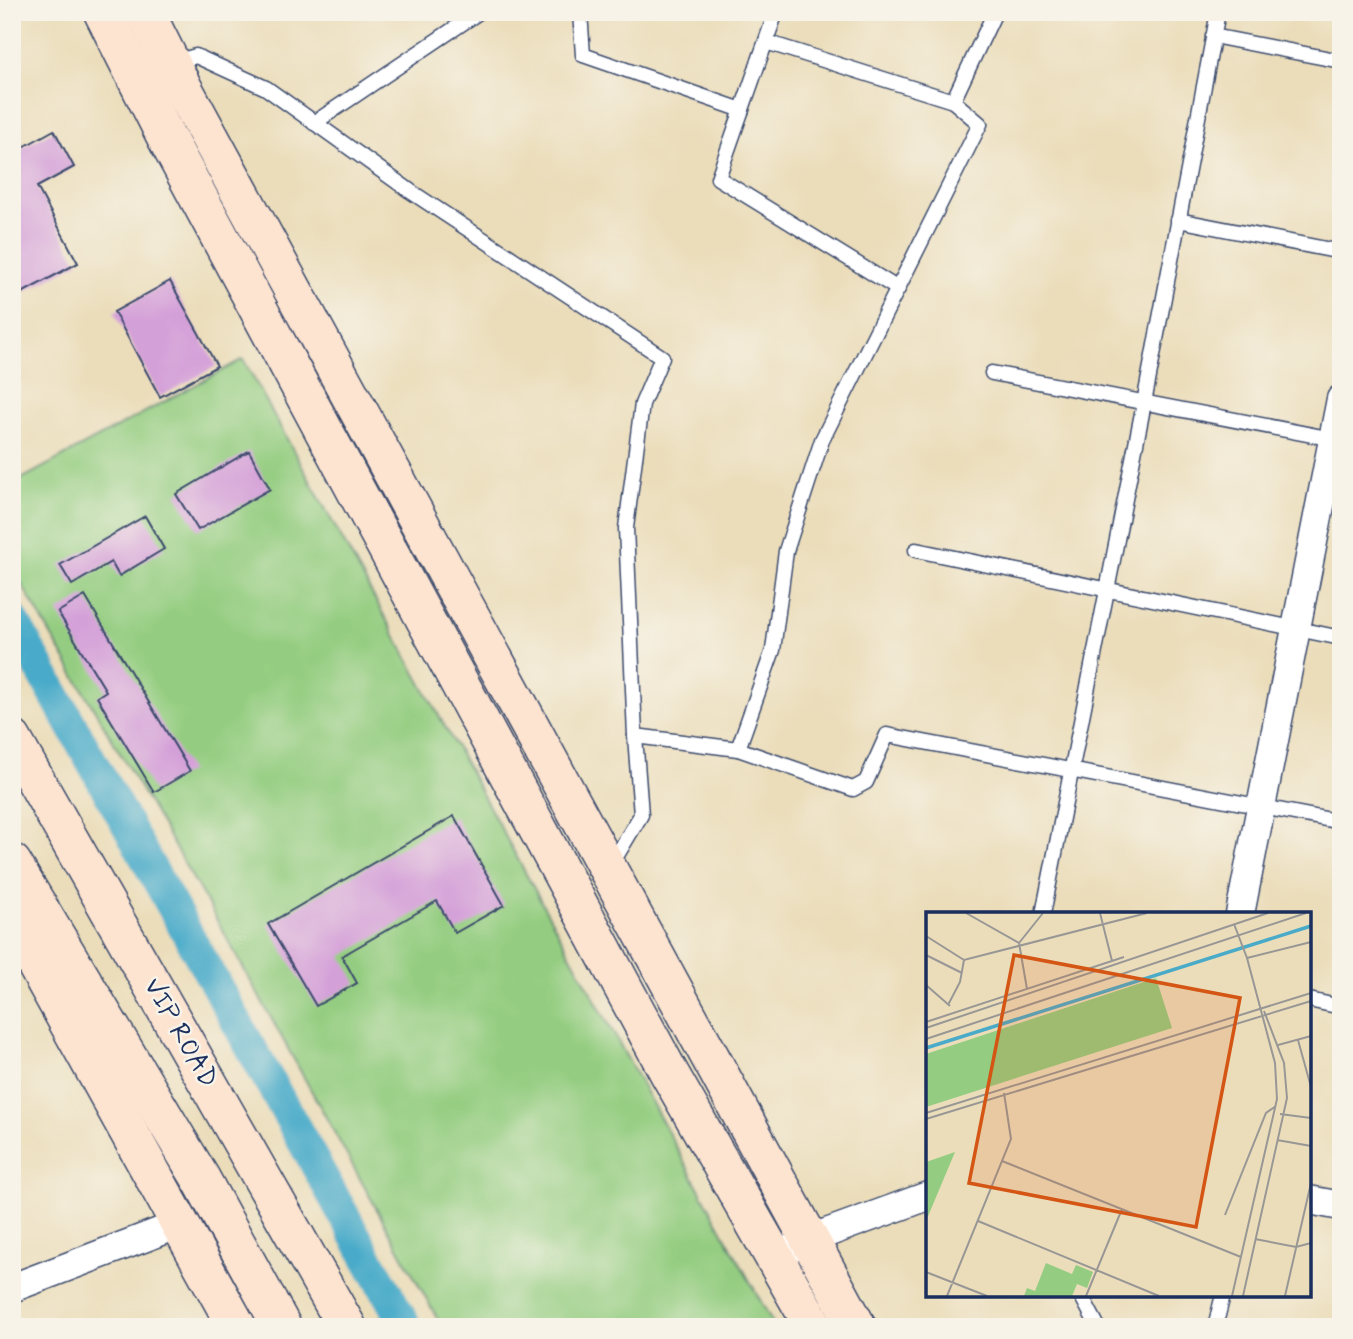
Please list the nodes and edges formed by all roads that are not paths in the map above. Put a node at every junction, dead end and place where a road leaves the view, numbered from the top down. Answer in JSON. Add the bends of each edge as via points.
{"nodes":[{"id":1,"x":103,"y":12,"type":"edge"},
{"id":2,"x":145,"y":12,"type":"edge"},
{"id":3,"x":479,"y":12,"type":"edge"},
{"id":4,"x":580,"y":12,"type":"edge"},
{"id":5,"x":776,"y":12,"type":"edge"},
{"id":6,"x":995,"y":12,"type":"edge"},
{"id":7,"x":1218,"y":12,"type":"edge"},
{"id":8,"x":1213,"y":36,"type":"junction"},
{"id":9,"x":766,"y":43,"type":"junction"},
{"id":10,"x":1341,"y":61,"type":"edge"},
{"id":11,"x":171,"y":63,"type":"junction"},
{"id":12,"x":953,"y":101,"type":"junction"},
{"id":13,"x":742,"y":110,"type":"junction"},
{"id":14,"x":314,"y":123,"type":"junction"},
{"id":15,"x":1178,"y":220,"type":"junction"},
{"id":16,"x":1341,"y":252,"type":"edge"},
{"id":17,"x":898,"y":289,"type":"junction"},
{"id":18,"x":992,"y":373,"type":"dead end"},
{"id":19,"x":1341,"y":400,"type":"edge"},
{"id":20,"x":1144,"y":403,"type":"junction"},
{"id":21,"x":1337,"y":440,"type":"edge"},
{"id":22,"x":916,"y":550,"type":"dead end"},
{"id":23,"x":1107,"y":589,"type":"junction"},
{"id":24,"x":1296,"y":628,"type":"junction"},
{"id":25,"x":1341,"y":638,"type":"edge"},
{"id":26,"x":635,"y":736,"type":"junction"},
{"id":27,"x":12,"y":739,"type":"edge"},
{"id":28,"x":738,"y":749,"type":"junction"},
{"id":29,"x":1072,"y":770,"type":"junction"},
{"id":30,"x":1262,"y":807,"type":"junction"},
{"id":31,"x":1341,"y":822,"type":"edge"},
{"id":32,"x":12,"y":863,"type":"edge"},
{"id":33,"x":608,"y":869,"type":"junction"},
{"id":34,"x":1043,"y":912,"type":"edge"},
{"id":35,"x":1241,"y":912,"type":"edge"},
{"id":36,"x":12,"y":921,"type":"edge"},
{"id":37,"x":1311,"y":1000,"type":"edge"},
{"id":38,"x":1341,"y":1007,"type":"edge"},
{"id":39,"x":926,"y":1197,"type":"edge"},
{"id":40,"x":1311,"y":1200,"type":"edge"},
{"id":41,"x":1341,"y":1206,"type":"edge"},
{"id":42,"x":180,"y":1224,"type":"junction"},
{"id":43,"x":810,"y":1239,"type":"junction"},
{"id":44,"x":774,"y":1257,"type":"junction"},
{"id":45,"x":12,"y":1288,"type":"edge"},
{"id":46,"x":1081,"y":1297,"type":"edge"},
{"id":47,"x":1222,"y":1297,"type":"edge"},
{"id":48,"x":237,"y":1327,"type":"edge"},
{"id":49,"x":282,"y":1327,"type":"edge"},
{"id":50,"x":347,"y":1327,"type":"edge"},
{"id":51,"x":814,"y":1327,"type":"edge"},
{"id":52,"x":857,"y":1327,"type":"edge"},
{"id":53,"x":1098,"y":1327,"type":"edge"},
{"id":54,"x":1215,"y":1327,"type":"edge"}],
"edges":[{"from":1,"to":44,"type":"street","via":[[655,1046]]},
{"from":2,"to":11,"type":"street"},
{"from":3,"to":14,"type":"lane"},
{"from":4,"to":13,"type":"lane","via":[[583,55]]},
{"from":5,"to":9,"type":"lane"},
{"from":6,"to":12,"type":"lane"},
{"from":7,"to":8,"type":"lane"},
{"from":8,"to":10,"type":"lane"},
{"from":8,"to":15,"type":"lane"},
{"from":9,"to":12,"type":"lane"},
{"from":9,"to":13,"type":"lane"},
{"from":11,"to":14,"type":"lane","via":[[196,56],[266,88]]},
{"from":11,"to":33,"type":"street"},
{"from":12,"to":17,"type":"lane","via":[[981,124]]},
{"from":13,"to":17,"type":"lane","via":[[718,178]]},
{"from":14,"to":26,"type":"lane","via":[[662,356],[642,404],[626,528]]},
{"from":15,"to":16,"type":"lane"},
{"from":15,"to":20,"type":"lane"},
{"from":17,"to":28,"type":"lane","via":[[822,440],[786,551],[773,650]]},
{"from":18,"to":20,"type":"lane"},
{"from":19,"to":21,"type":"street"},
{"from":20,"to":21,"type":"lane"},
{"from":20,"to":23,"type":"lane"},
{"from":21,"to":24,"type":"street"},
{"from":22,"to":23,"type":"lane"},
{"from":23,"to":24,"type":"lane"},
{"from":23,"to":29,"type":"lane"},
{"from":24,"to":25,"type":"lane"},
{"from":24,"to":30,"type":"street"},
{"from":26,"to":28,"type":"lane"},
{"from":26,"to":33,"type":"lane","via":[[641,815]]},
{"from":27,"to":50,"type":"street","name":"VIP ROAD"},
{"from":28,"to":29,"type":"lane","via":[[853,789],[866,782],[887,735]]},
{"from":29,"to":30,"type":"lane"},
{"from":29,"to":34,"type":"lane"},
{"from":30,"to":31,"type":"lane"},
{"from":30,"to":35,"type":"street"},
{"from":32,"to":49,"type":"street","via":[[201,1179]]},
{"from":33,"to":43,"type":"street"},
{"from":36,"to":42,"type":"street"},
{"from":37,"to":38,"type":"lane"},
{"from":39,"to":43,"type":"street"},
{"from":40,"to":41,"type":"street"},
{"from":42,"to":45,"type":"street"},
{"from":42,"to":48,"type":"street"},
{"from":43,"to":44,"type":"street"},
{"from":43,"to":52,"type":"street"},
{"from":44,"to":51,"type":"street"},
{"from":46,"to":53,"type":"lane"},
{"from":47,"to":54,"type":"lane"}]}
